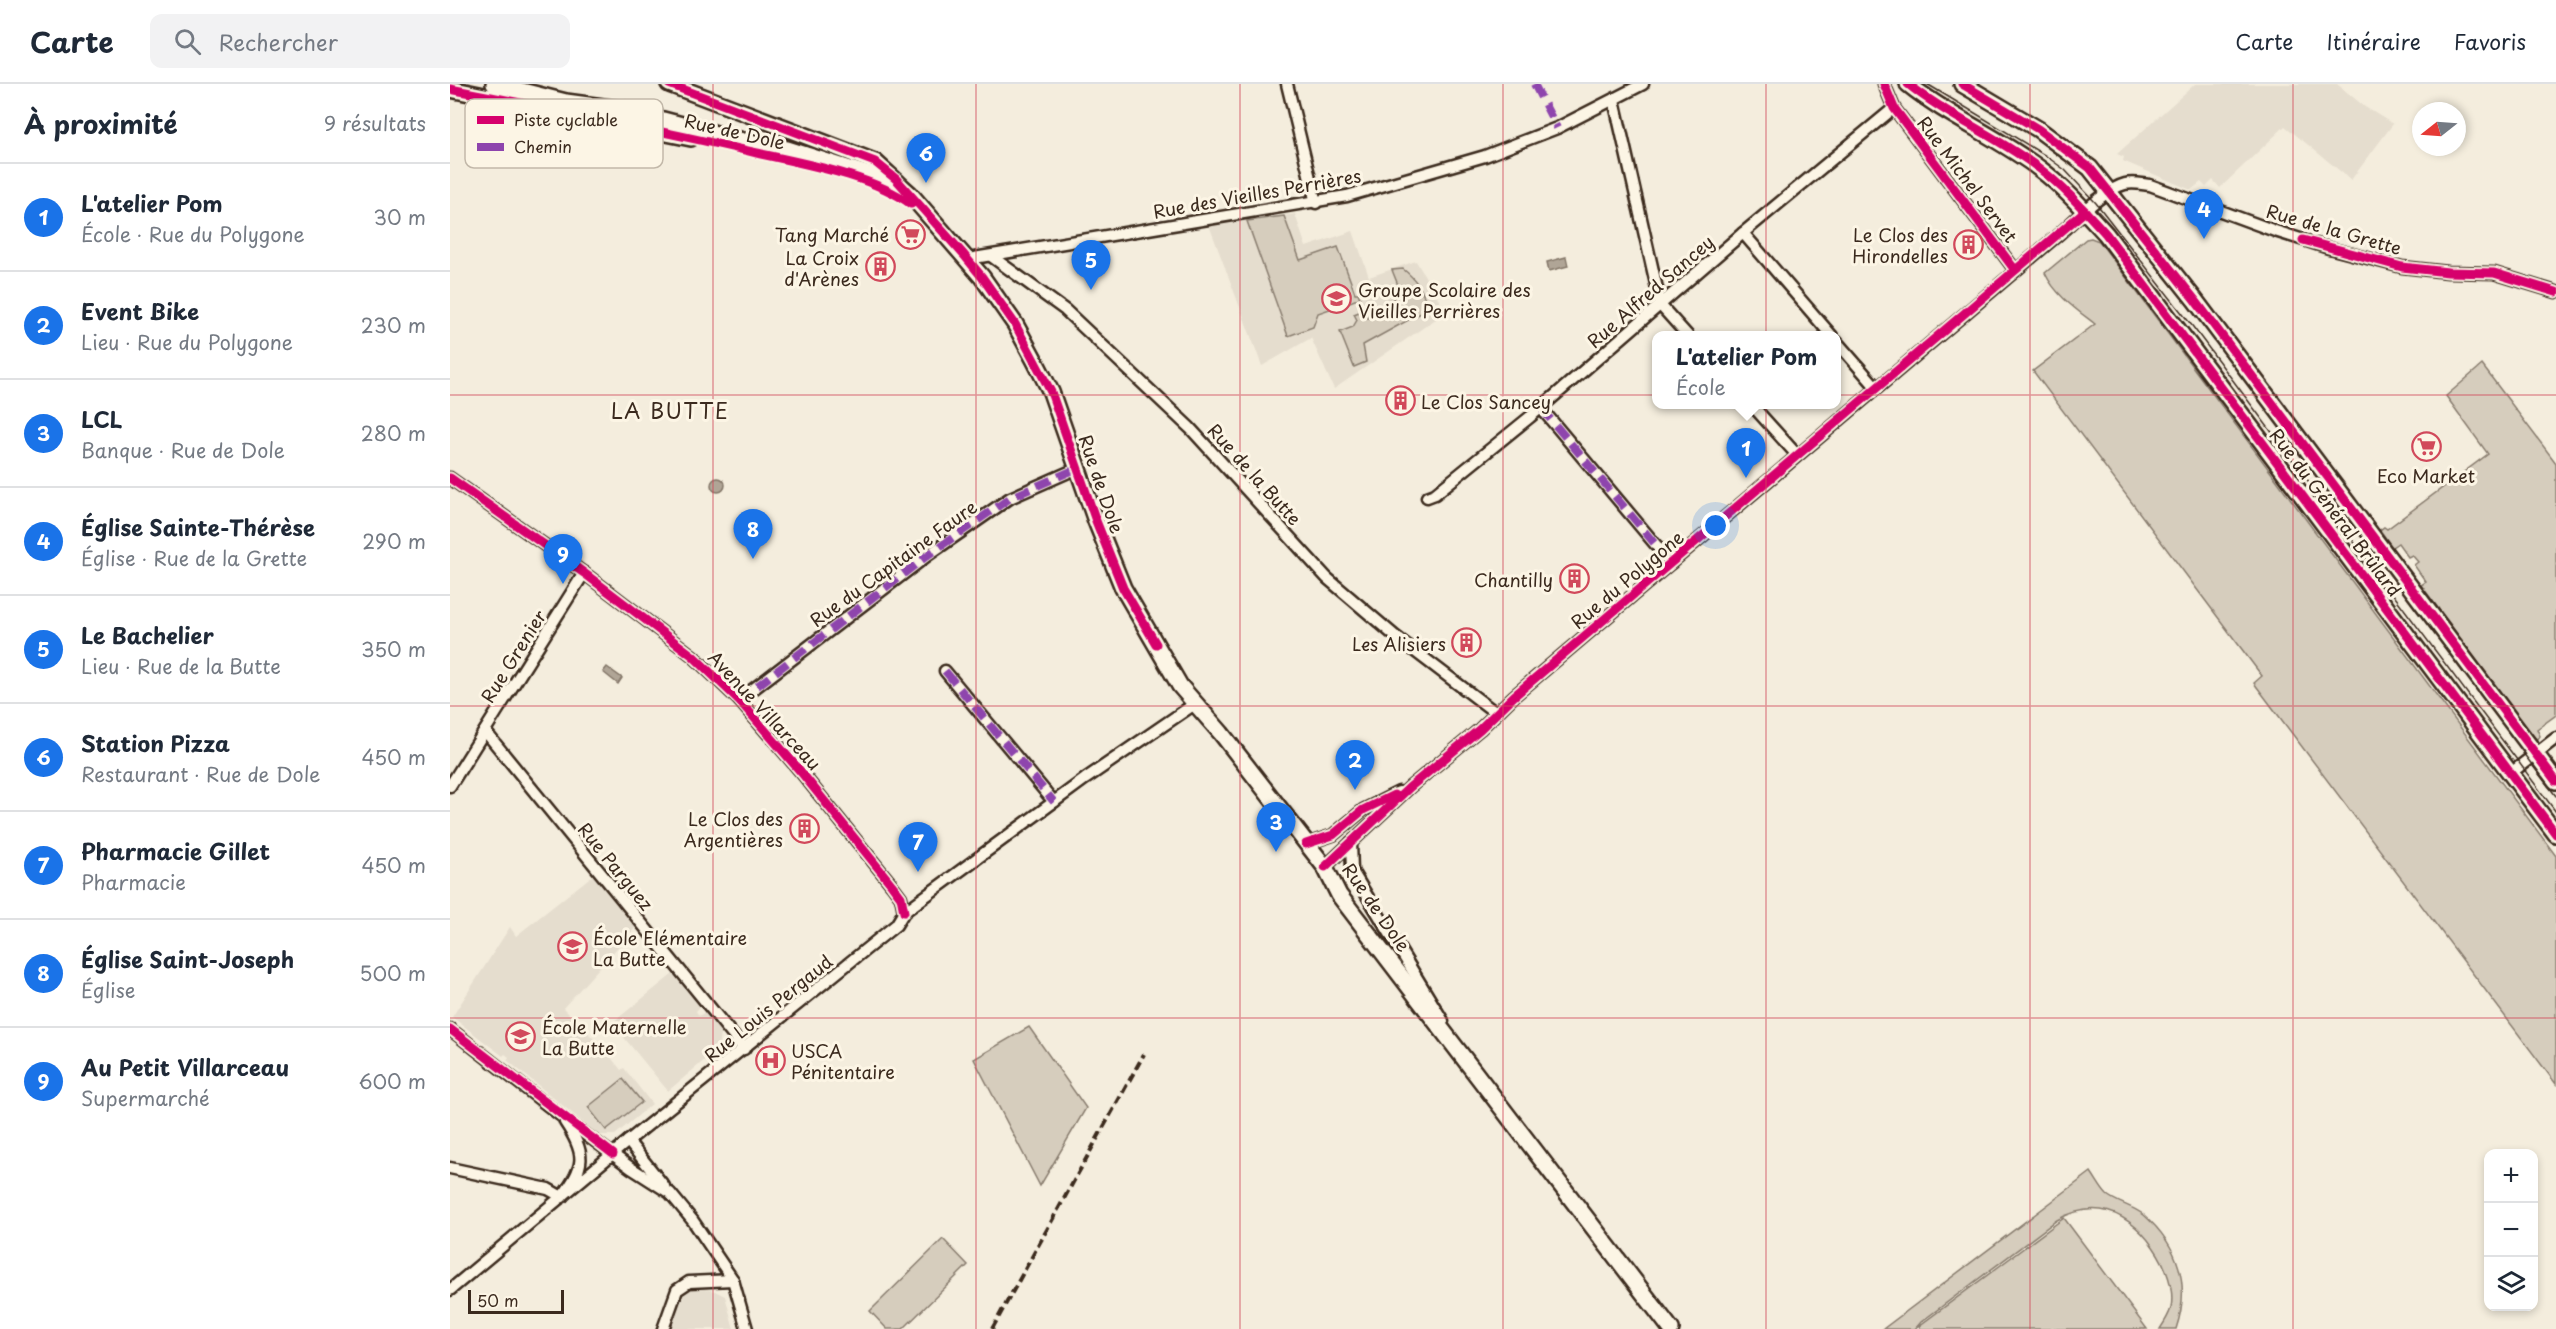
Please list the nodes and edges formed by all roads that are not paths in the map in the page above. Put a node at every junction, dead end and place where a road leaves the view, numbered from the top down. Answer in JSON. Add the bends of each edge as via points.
{"nodes":[{"id":1,"x":494,"y":84,"type":"edge"},
{"id":2,"x":669,"y":84,"type":"edge"},
{"id":3,"x":1287,"y":84,"type":"edge"},
{"id":4,"x":1643,"y":84,"type":"edge"},
{"id":5,"x":1884,"y":84,"type":"edge"},
{"id":6,"x":1908,"y":84,"type":"edge"},
{"id":7,"x":1962,"y":84,"type":"edge"},
{"id":8,"x":450,"y":89,"type":"edge"},
{"id":9,"x":502,"y":99,"type":"edge"},
{"id":10,"x":554,"y":99,"type":"edge"},
{"id":11,"x":1614,"y":100,"type":"junction"},
{"id":12,"x":1894,"y":108,"type":"junction"},
{"id":13,"x":663,"y":120,"type":"edge"},
{"id":14,"x":663,"y":131,"type":"edge"},
{"id":15,"x":900,"y":185,"type":"junction"},
{"id":16,"x":2110,"y":192,"type":"junction"},
{"id":17,"x":1317,"y":202,"type":"junction"},
{"id":18,"x":2085,"y":211,"type":"junction"},
{"id":19,"x":932,"y":219,"type":"junction"},
{"id":20,"x":1743,"y":233,"type":"junction"},
{"id":21,"x":991,"y":256,"type":"junction"},
{"id":22,"x":968,"y":259,"type":"junction"},
{"id":23,"x":2015,"y":270,"type":"junction"},
{"id":24,"x":2556,"y":292,"type":"edge"},
{"id":25,"x":1661,"y":306,"type":"junction"},
{"id":26,"x":1684,"y":331,"type":"edge"},
{"id":27,"x":1828,"y":331,"type":"edge"},
{"id":28,"x":1841,"y":347,"type":"edge"},
{"id":29,"x":1877,"y":388,"type":"junction"},
{"id":30,"x":1541,"y":408,"type":"junction"},
{"id":31,"x":1755,"y":409,"type":"edge"},
{"id":32,"x":1797,"y":455,"type":"junction"},
{"id":33,"x":1078,"y":468,"type":"junction"},
{"id":34,"x":450,"y":478,"type":"edge"},
{"id":35,"x":1427,"y":497,"type":"dead end"},
{"id":36,"x":1671,"y":563,"type":"junction"},
{"id":37,"x":584,"y":573,"type":"junction"},
{"id":38,"x":945,"y":671,"type":"dead end"},
{"id":39,"x":739,"y":700,"type":"junction"},
{"id":40,"x":1196,"y":703,"type":"junction"},
{"id":41,"x":1496,"y":713,"type":"junction"},
{"id":42,"x":485,"y":731,"type":"junction"},
{"id":43,"x":2556,"y":738,"type":"edge"},
{"id":44,"x":2535,"y":754,"type":"junction"},
{"id":45,"x":2511,"y":773,"type":"junction"},
{"id":46,"x":2556,"y":781,"type":"edge"},
{"id":47,"x":450,"y":786,"type":"edge"},
{"id":48,"x":1410,"y":787,"type":"junction"},
{"id":49,"x":1054,"y":802,"type":"junction"},
{"id":50,"x":2556,"y":834,"type":"edge"},
{"id":51,"x":1351,"y":842,"type":"junction"},
{"id":52,"x":1306,"y":844,"type":"junction"},
{"id":53,"x":1325,"y":867,"type":"junction"},
{"id":54,"x":904,"y":912,"type":"junction"},
{"id":55,"x":450,"y":1029,"type":"edge"},
{"id":56,"x":744,"y":1049,"type":"junction"},
{"id":57,"x":1467,"y":1063,"type":"junction"},
{"id":58,"x":560,"y":1115,"type":"junction"},
{"id":59,"x":628,"y":1141,"type":"junction"},
{"id":60,"x":613,"y":1154,"type":"junction"},
{"id":61,"x":450,"y":1168,"type":"edge"},
{"id":62,"x":670,"y":1193,"type":"junction"},
{"id":63,"x":562,"y":1197,"type":"junction"},
{"id":64,"x":733,"y":1280,"type":"junction"},
{"id":65,"x":450,"y":1290,"type":"edge"},
{"id":66,"x":663,"y":1329,"type":"edge"},
{"id":67,"x":747,"y":1329,"type":"edge"},
{"id":68,"x":1671,"y":1329,"type":"edge"}],
"edges":[{"from":1,"to":10,"type":"main road","name":"Rue de Dole"},
{"from":2,"to":15,"type":"main road","via":[[874,162]]},
{"from":3,"to":17,"type":"street"},
{"from":4,"to":11,"type":"street","name":"Rue des Vieilles Perrières"},
{"from":5,"to":12,"type":"street","name":"Rue Michel Servet"},
{"from":6,"to":18,"type":"main road","name":"Rue du Général Brûlard","via":[[2041,169]]},
{"from":7,"to":16,"type":"main road","name":"Rue du Général Brûlard","via":[[2065,148],[2090,168]]},
{"from":8,"to":9,"type":"main road","name":"Rue de Dole"},
{"from":11,"to":17,"type":"street","name":"Rue des Vieilles Perrières","via":[[1557,129],[1485,156]]},
{"from":11,"to":25,"type":"street"},
{"from":12,"to":20,"type":"street","name":"Rue Alfred Sancey"},
{"from":12,"to":23,"type":"street","name":"Rue Michel Servet"},
{"from":13,"to":15,"type":"main road","name":"Rue de Dole","via":[[787,149]]},
{"from":14,"to":19,"type":"main road","name":"Rue de Dole","via":[[857,179],[905,200]]},
{"from":15,"to":19,"type":"main road","name":"Rue de Dole"},
{"from":16,"to":18,"type":"street","name":"Rue du Polygone"},
{"from":16,"to":24,"type":"street","name":"Rue de la Grette","via":[[2125,184],[2150,185],[2329,248],[2402,267],[2494,273]]},
{"from":16,"to":44,"type":"main road","name":"Rue du Général Brûlard"},
{"from":17,"to":21,"type":"street","name":"Rue des Vieilles Perrières"},
{"from":18,"to":23,"type":"street","name":"Rue du Polygone"},
{"from":18,"to":45,"type":"main road","name":"Rue du Général Brûlard"},
{"from":19,"to":22,"type":"main road","name":"Rue de Dole"},
{"from":20,"to":25,"type":"street","name":"Rue Alfred Sancey"},
{"from":20,"to":27,"type":"street"},
{"from":21,"to":22,"type":"street","name":"Rue des Vieilles Perrières"},
{"from":21,"to":41,"type":"street","name":"Rue de la Butte","via":[[1065,310],[1190,428],[1327,579]]},
{"from":22,"to":33,"type":"main road","name":"Rue de Dole","via":[[1015,324],[1044,377]]},
{"from":23,"to":29,"type":"street","name":"Rue du Polygone"},
{"from":25,"to":26,"type":"street"},
{"from":25,"to":30,"type":"street","name":"Rue Alfred Sancey"},
{"from":28,"to":29,"type":"street"},
{"from":29,"to":32,"type":"street","name":"Rue du Polygone"},
{"from":30,"to":35,"type":"street","name":"Rue Alfred Sancey","via":[[1435,495]]},
{"from":30,"to":36,"type":"street"},
{"from":31,"to":32,"type":"street"},
{"from":32,"to":36,"type":"street","name":"Rue du Polygone"},
{"from":33,"to":39,"type":"street","name":"Rue du Capitaine Faure","via":[[1010,498],[928,555]]},
{"from":33,"to":40,"type":"main road","name":"Rue de Dole","via":[[1123,588],[1180,686]]},
{"from":34,"to":37,"type":"street","name":"Avenue Villarceau"},
{"from":36,"to":41,"type":"street","name":"Rue du Polygone"},
{"from":37,"to":39,"type":"street","name":"Avenue Villarceau","via":[[693,656]]},
{"from":37,"to":42,"type":"street","name":"Rue Grenier"},
{"from":38,"to":49,"type":"street"},
{"from":39,"to":54,"type":"street","name":"Avenue Villarceau","via":[[892,885],[901,897]]},
{"from":40,"to":49,"type":"street","name":"Rue Louis Pergaud"},
{"from":40,"to":52,"type":"main road","name":"Rue de Dole"},
{"from":41,"to":48,"type":"street","name":"Rue du Polygone"},
{"from":42,"to":47,"type":"street","name":"Rue Grenier"},
{"from":42,"to":56,"type":"street","name":"Rue Parguez"},
{"from":43,"to":44,"type":"street"},
{"from":44,"to":45,"type":"street"},
{"from":44,"to":46,"type":"main road","name":"Rue du Général Brûlard"},
{"from":45,"to":50,"type":"main road","name":"Rue du Général Brûlard"},
{"from":48,"to":51,"type":"street","name":"Rue du Polygone"},
{"from":48,"to":52,"type":"street","name":"Rue du Polygone","via":[[1363,810],[1333,835]]},
{"from":49,"to":54,"type":"street","name":"Rue Louis Pergaud"},
{"from":51,"to":53,"type":"street","name":"Rue du Polygone"},
{"from":51,"to":57,"type":"street","name":"Rue de Dole","via":[[1352,871]]},
{"from":52,"to":53,"type":"main road","name":"Rue de Dole"},
{"from":53,"to":57,"type":"main road","name":"Rue de Dole","via":[[1340,895]]},
{"from":54,"to":56,"type":"street","name":"Rue Louis Pergaud","via":[[896,926]]},
{"from":55,"to":58,"type":"street"},
{"from":56,"to":59,"type":"street","name":"Rue Louis Pergaud"},
{"from":57,"to":68,"type":"main road","name":"Rue de Dole"},
{"from":58,"to":60,"type":"street"},
{"from":58,"to":63,"type":"street","via":[[581,1148],[578,1175]]},
{"from":59,"to":60,"type":"street","name":"Rue Louis Pergaud"},
{"from":59,"to":62,"type":"street"},
{"from":60,"to":62,"type":"street"},
{"from":60,"to":63,"type":"street","name":"Rue Louis Pergaud"},
{"from":61,"to":63,"type":"street","via":[[548,1189]]},
{"from":62,"to":64,"type":"street"},
{"from":63,"to":65,"type":"street","name":"Rue Louis Pergaud"},
{"from":64,"to":66,"type":"street","via":[[689,1282],[677,1290]]},
{"from":64,"to":67,"type":"street"}]}
